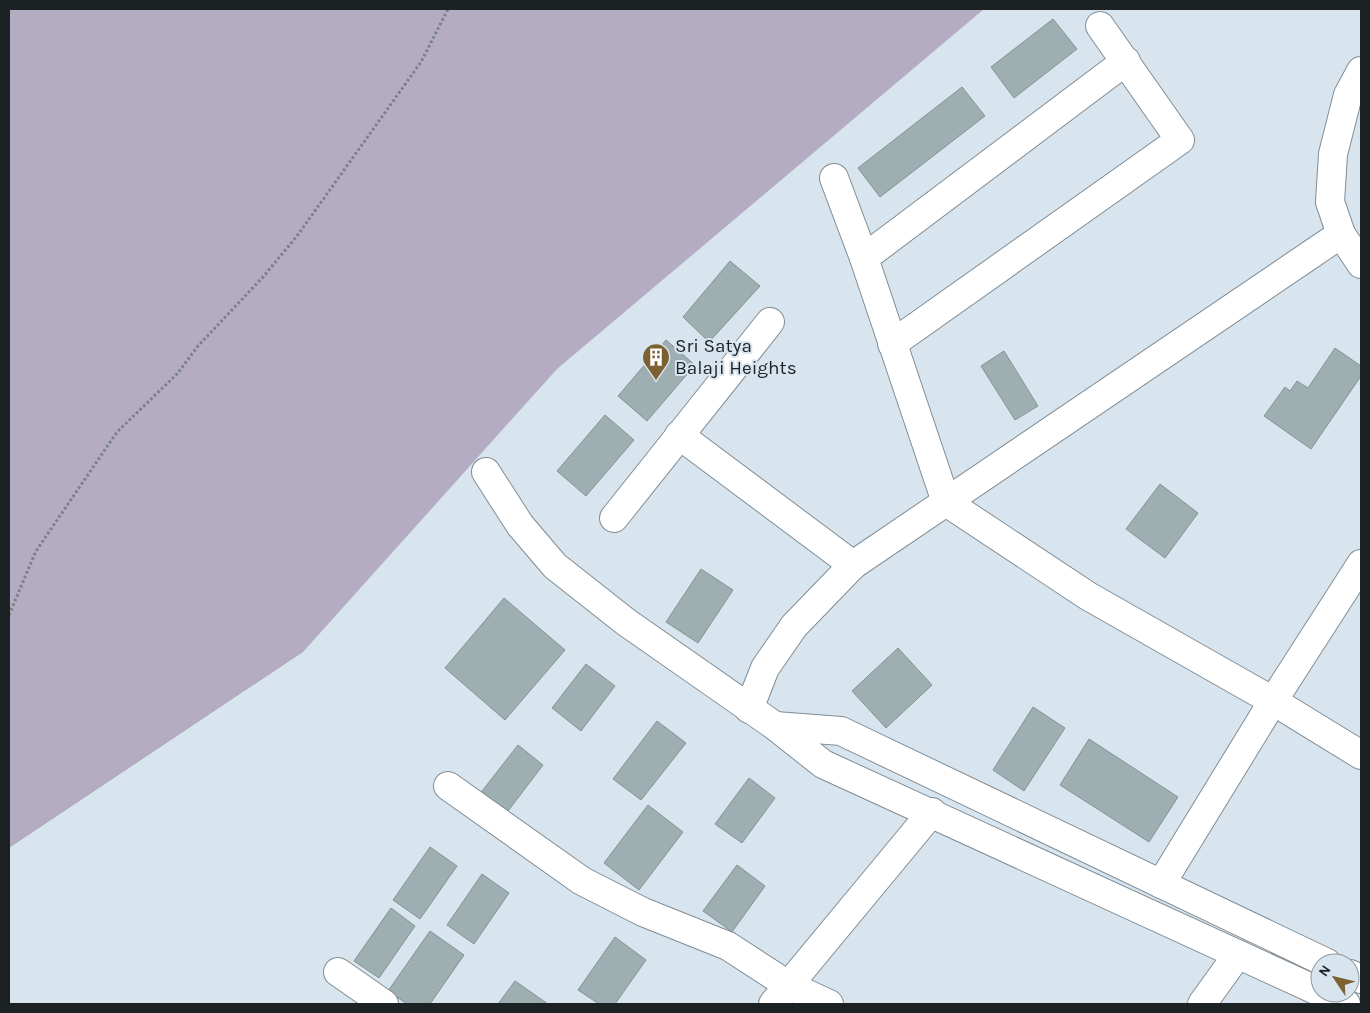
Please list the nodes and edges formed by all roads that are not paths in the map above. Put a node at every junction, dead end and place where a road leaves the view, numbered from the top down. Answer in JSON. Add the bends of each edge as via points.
{"nodes":[{"id":1,"x":1100,"y":26,"type":"dead end"},
{"id":2,"x":1126,"y":61,"type":"junction"},
{"id":3,"x":1361,"y":71,"type":"edge"},
{"id":4,"x":834,"y":178,"type":"dead end"},
{"id":5,"x":1341,"y":234,"type":"junction"},
{"id":6,"x":864,"y":258,"type":"junction"},
{"id":7,"x":1361,"y":264,"type":"edge"},
{"id":8,"x":770,"y":322,"type":"dead end"},
{"id":9,"x":892,"y":344,"type":"junction"},
{"id":10,"x":679,"y":436,"type":"junction"},
{"id":11,"x":486,"y":472,"type":"dead end"},
{"id":12,"x":946,"y":502,"type":"junction"},
{"id":13,"x":614,"y":518,"type":"dead end"},
{"id":14,"x":1361,"y":564,"type":"edge"},
{"id":15,"x":853,"y":565,"type":"junction"},
{"id":16,"x":1273,"y":701,"type":"junction"},
{"id":17,"x":749,"y":709,"type":"junction"},
{"id":18,"x":775,"y":726,"type":"junction"},
{"id":19,"x":1361,"y":755,"type":"edge"},
{"id":20,"x":448,"y":786,"type":"dead end"},
{"id":21,"x":932,"y":812,"type":"junction"},
{"id":22,"x":1161,"y":884,"type":"junction"},
{"id":23,"x":1238,"y":954,"type":"junction"},
{"id":24,"x":1310,"y":955,"type":"edge"},
{"id":25,"x":338,"y":972,"type":"dead end"},
{"id":26,"x":1310,"y":988,"type":"edge"},
{"id":27,"x":781,"y":994,"type":"edge"},
{"id":28,"x":384,"y":1004,"type":"edge"},
{"id":29,"x":829,"y":1004,"type":"edge"},
{"id":30,"x":1202,"y":1004,"type":"edge"}],
"edges":[{"from":1,"to":2,"type":"street"},
{"from":2,"to":6,"type":"street"},
{"from":2,"to":9,"type":"street","via":[[1180,140]]},
{"from":3,"to":5,"type":"street","via":[[1348,95],[1333,154],[1330,202]]},
{"from":4,"to":6,"type":"street"},
{"from":5,"to":7,"type":"street"},
{"from":5,"to":12,"type":"street"},
{"from":6,"to":9,"type":"street"},
{"from":8,"to":10,"type":"street"},
{"from":9,"to":12,"type":"street"},
{"from":10,"to":13,"type":"street"},
{"from":10,"to":15,"type":"street"},
{"from":11,"to":17,"type":"street","via":[[520,525],[555,566],[626,622]]},
{"from":12,"to":15,"type":"street"},
{"from":12,"to":16,"type":"street","via":[[1088,596]]},
{"from":14,"to":16,"type":"street"},
{"from":15,"to":17,"type":"street","via":[[794,626],[765,668]]},
{"from":16,"to":19,"type":"street"},
{"from":16,"to":22,"type":"street"},
{"from":17,"to":18,"type":"street"},
{"from":18,"to":21,"type":"street","via":[[823,764]]},
{"from":18,"to":22,"type":"street","via":[[841,731]]},
{"from":20,"to":27,"type":"street","via":[[582,881],[643,912],[728,946]]},
{"from":21,"to":23,"type":"street"},
{"from":21,"to":27,"type":"street"},
{"from":22,"to":24,"type":"street"},
{"from":23,"to":26,"type":"street"},
{"from":23,"to":30,"type":"street"},
{"from":25,"to":28,"type":"street"},
{"from":27,"to":29,"type":"street"}]}
